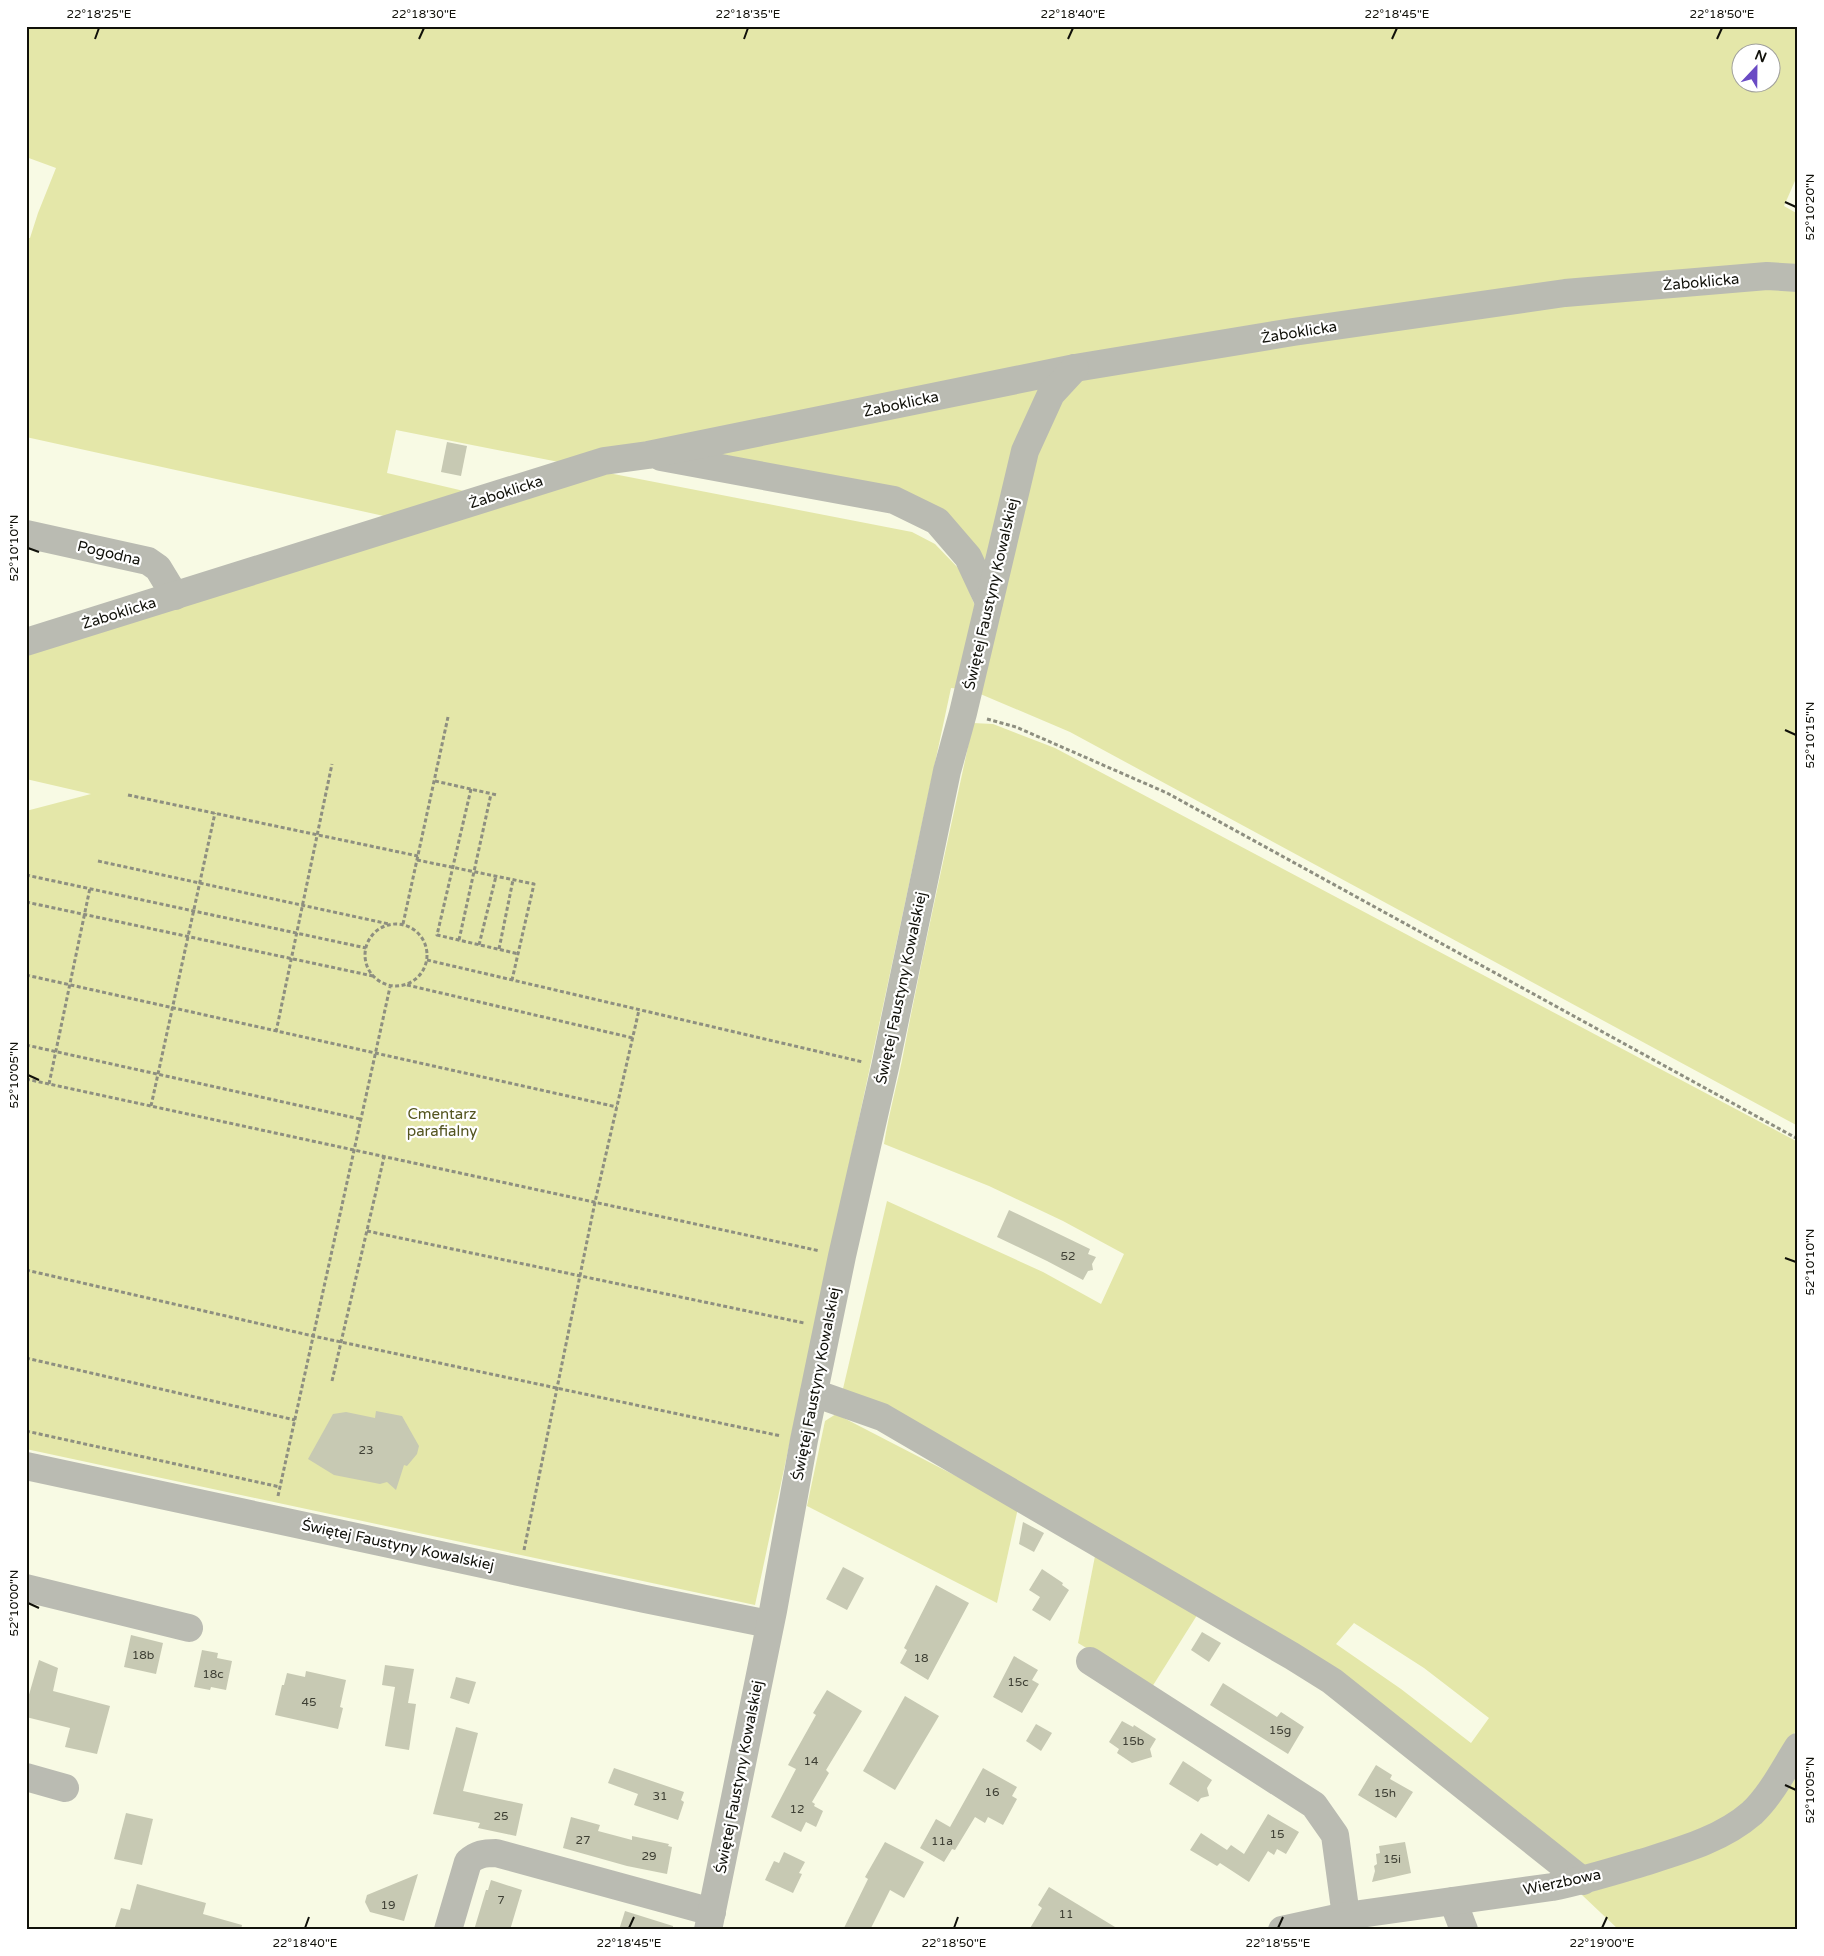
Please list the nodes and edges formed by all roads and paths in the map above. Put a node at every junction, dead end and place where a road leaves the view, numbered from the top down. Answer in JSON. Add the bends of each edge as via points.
{"nodes":[{"id":1,"x":1798,"y":278,"type":"edge"},
{"id":2,"x":1075,"y":368,"type":"junction"},
{"id":3,"x":648,"y":454,"type":"junction"},
{"id":4,"x":26,"y":534,"type":"edge"},
{"id":5,"x":175,"y":596,"type":"junction"},
{"id":6,"x":989,"y":602,"type":"junction"},
{"id":7,"x":26,"y":642,"type":"edge"},
{"id":8,"x":963,"y":713,"type":"junction"},
{"id":9,"x":448,"y":717,"type":"dead end"},
{"id":10,"x":332,"y":764,"type":"dead end"},
{"id":11,"x":435,"y":782,"type":"junction"},
{"id":12,"x":471,"y":789,"type":"junction"},
{"id":13,"x":128,"y":794,"type":"dead end"},
{"id":14,"x":491,"y":794,"type":"junction"},
{"id":15,"x":497,"y":795,"type":"dead end"},
{"id":16,"x":215,"y":813,"type":"junction"},
{"id":17,"x":317,"y":834,"type":"junction"},
{"id":18,"x":418,"y":858,"type":"junction"},
{"id":19,"x":98,"y":860,"type":"dead end"},
{"id":20,"x":453,"y":868,"type":"junction"},
{"id":21,"x":474,"y":872,"type":"junction"},
{"id":22,"x":26,"y":875,"type":"edge"},
{"id":23,"x":496,"y":876,"type":"junction"},
{"id":24,"x":513,"y":880,"type":"junction"},
{"id":25,"x":199,"y":883,"type":"junction"},
{"id":26,"x":90,"y":888,"type":"junction"},
{"id":27,"x":26,"y":902,"type":"edge"},
{"id":28,"x":302,"y":905,"type":"junction"},
{"id":29,"x":193,"y":911,"type":"junction"},
{"id":30,"x":85,"y":914,"type":"junction"},
{"id":31,"x":389,"y":924,"type":"junction"},
{"id":32,"x":403,"y":924,"type":"junction"},
{"id":33,"x":296,"y":933,"type":"junction"},
{"id":34,"x":188,"y":936,"type":"junction"},
{"id":35,"x":459,"y":940,"type":"junction"},
{"id":36,"x":479,"y":945,"type":"junction"},
{"id":37,"x":366,"y":948,"type":"junction"},
{"id":38,"x":499,"y":949,"type":"junction"},
{"id":39,"x":519,"y":954,"type":"junction"},
{"id":40,"x":291,"y":958,"type":"junction"},
{"id":41,"x":427,"y":960,"type":"junction"},
{"id":42,"x":26,"y":975,"type":"edge"},
{"id":43,"x":373,"y":976,"type":"junction"},
{"id":44,"x":512,"y":980,"type":"junction"},
{"id":45,"x":70,"y":985,"type":"junction"},
{"id":46,"x":407,"y":985,"type":"junction"},
{"id":47,"x":390,"y":987,"type":"junction"},
{"id":48,"x":172,"y":1008,"type":"junction"},
{"id":49,"x":640,"y":1010,"type":"junction"},
{"id":50,"x":276,"y":1032,"type":"junction"},
{"id":51,"x":633,"y":1038,"type":"junction"},
{"id":52,"x":26,"y":1045,"type":"edge"},
{"id":53,"x":56,"y":1052,"type":"junction"},
{"id":54,"x":375,"y":1053,"type":"junction"},
{"id":55,"x":885,"y":1067,"type":"junction"},
{"id":56,"x":158,"y":1074,"type":"junction"},
{"id":57,"x":26,"y":1079,"type":"edge"},
{"id":58,"x":50,"y":1084,"type":"junction"},
{"id":59,"x":151,"y":1106,"type":"junction"},
{"id":60,"x":617,"y":1107,"type":"junction"},
{"id":61,"x":360,"y":1119,"type":"junction"},
{"id":62,"x":1798,"y":1139,"type":"edge"},
{"id":63,"x":354,"y":1150,"type":"junction"},
{"id":64,"x":384,"y":1157,"type":"junction"},
{"id":65,"x":595,"y":1202,"type":"junction"},
{"id":66,"x":366,"y":1231,"type":"junction"},
{"id":67,"x":842,"y":1256,"type":"junction"},
{"id":68,"x":26,"y":1270,"type":"edge"},
{"id":69,"x":580,"y":1275,"type":"junction"},
{"id":70,"x":807,"y":1324,"type":"dead end"},
{"id":71,"x":313,"y":1336,"type":"junction"},
{"id":72,"x":341,"y":1341,"type":"junction"},
{"id":73,"x":26,"y":1358,"type":"edge"},
{"id":74,"x":332,"y":1380,"type":"dead end"},
{"id":75,"x":557,"y":1388,"type":"junction"},
{"id":76,"x":814,"y":1394,"type":"junction"},
{"id":77,"x":295,"y":1420,"type":"junction"},
{"id":78,"x":26,"y":1432,"type":"edge"},
{"id":79,"x":804,"y":1440,"type":"junction"},
{"id":80,"x":26,"y":1466,"type":"edge"},
{"id":81,"x":280,"y":1487,"type":"junction"},
{"id":82,"x":276,"y":1502,"type":"dead end"},
{"id":83,"x":523,"y":1556,"type":"dead end"},
{"id":84,"x":26,"y":1588,"type":"edge"},
{"id":85,"x":769,"y":1624,"type":"junction"},
{"id":86,"x":189,"y":1628,"type":"dead end"},
{"id":87,"x":1090,"y":1661,"type":"dead end"},
{"id":88,"x":1798,"y":1747,"type":"edge"},
{"id":89,"x":26,"y":1777,"type":"edge"},
{"id":90,"x":65,"y":1788,"type":"dead end"},
{"id":91,"x":1583,"y":1880,"type":"junction"},
{"id":92,"x":1453,"y":1901,"type":"junction"},
{"id":93,"x":1346,"y":1916,"type":"junction"},
{"id":94,"x":710,"y":1921,"type":"edge"},
{"id":95,"x":448,"y":1930,"type":"edge"},
{"id":96,"x":1282,"y":1930,"type":"edge"},
{"id":97,"x":1464,"y":1930,"type":"edge"}],
"edges":[{"from":1,"to":2,"type":"street","name":"Żaboklicka","via":[[1767,276],[1565,293]]},
{"from":2,"to":3,"type":"street","name":"Żaboklicka"},
{"from":2,"to":6,"type":"street","name":"Świętej Faustyny Kowalskiej","via":[[1051,394],[1025,451]]},
{"from":3,"to":5,"type":"street","name":"Żaboklicka","via":[[604,461]]},
{"from":3,"to":6,"type":"street","via":[[894,500],[937,521],[968,557]]},
{"from":4,"to":5,"type":"street","name":"Pogodna","via":[[148,561],[158,568]]},
{"from":5,"to":7,"type":"street","name":"Żaboklicka"},
{"from":6,"to":8,"type":"street","name":"Świętej Faustyny Kowalskiej"},
{"from":8,"to":55,"type":"street","name":"Świętej Faustyny Kowalskiej","via":[[947,771]]},
{"from":8,"to":62,"type":"path","via":[[1016,727],[1167,793]]},
{"from":9,"to":11,"type":"path"},
{"from":10,"to":17,"type":"path"},
{"from":11,"to":12,"type":"path"},
{"from":11,"to":18,"type":"path"},
{"from":12,"to":14,"type":"path"},
{"from":12,"to":20,"type":"path"},
{"from":13,"to":16,"type":"path"},
{"from":14,"to":15,"type":"path"},
{"from":14,"to":21,"type":"path"},
{"from":16,"to":17,"type":"path"},
{"from":16,"to":25,"type":"path"},
{"from":17,"to":18,"type":"path"},
{"from":17,"to":28,"type":"path"},
{"from":18,"to":20,"type":"path"},
{"from":18,"to":32,"type":"path"},
{"from":19,"to":25,"type":"path"},
{"from":20,"to":21,"type":"path"},
{"from":20,"to":35,"type":"path","via":[[438,935]]},
{"from":21,"to":23,"type":"path"},
{"from":21,"to":35,"type":"path"},
{"from":22,"to":26,"type":"path"},
{"from":23,"to":24,"type":"path"},
{"from":23,"to":36,"type":"path"},
{"from":24,"to":38,"type":"path"},
{"from":24,"to":39,"type":"path","via":[[534,884]]},
{"from":25,"to":28,"type":"path"},
{"from":25,"to":29,"type":"path"},
{"from":26,"to":29,"type":"path"},
{"from":26,"to":30,"type":"path"},
{"from":27,"to":30,"type":"path"},
{"from":28,"to":31,"type":"path"},
{"from":28,"to":33,"type":"path"},
{"from":29,"to":33,"type":"path"},
{"from":29,"to":34,"type":"path"},
{"from":30,"to":34,"type":"path"},
{"from":30,"to":45,"type":"path"},
{"from":31,"to":32,"type":"path"},
{"from":31,"to":37,"type":"path","via":[[376,931]]},
{"from":32,"to":41,"type":"path","via":[[416,930],[425,941]]},
{"from":33,"to":37,"type":"path"},
{"from":33,"to":40,"type":"path"},
{"from":34,"to":40,"type":"path"},
{"from":34,"to":48,"type":"path"},
{"from":35,"to":36,"type":"path"},
{"from":36,"to":38,"type":"path"},
{"from":37,"to":43,"type":"path","via":[[364,956]]},
{"from":38,"to":39,"type":"path"},
{"from":39,"to":44,"type":"path"},
{"from":40,"to":43,"type":"path"},
{"from":40,"to":50,"type":"path"},
{"from":41,"to":44,"type":"path"},
{"from":41,"to":46,"type":"path","via":[[425,969]]},
{"from":42,"to":45,"type":"path"},
{"from":43,"to":47,"type":"path"},
{"from":44,"to":49,"type":"path"},
{"from":45,"to":48,"type":"path"},
{"from":45,"to":53,"type":"path"},
{"from":46,"to":47,"type":"path"},
{"from":46,"to":51,"type":"path"},
{"from":47,"to":54,"type":"path"},
{"from":48,"to":50,"type":"path"},
{"from":48,"to":56,"type":"path"},
{"from":49,"to":51,"type":"path"},
{"from":49,"to":55,"type":"path"},
{"from":50,"to":54,"type":"path"},
{"from":51,"to":60,"type":"path"},
{"from":52,"to":53,"type":"path"},
{"from":53,"to":56,"type":"path"},
{"from":53,"to":58,"type":"path"},
{"from":54,"to":60,"type":"path"},
{"from":54,"to":61,"type":"path"},
{"from":55,"to":67,"type":"street","name":"Świętej Faustyny Kowalskiej"},
{"from":56,"to":59,"type":"path"},
{"from":56,"to":61,"type":"path"},
{"from":57,"to":58,"type":"path"},
{"from":58,"to":59,"type":"path"},
{"from":59,"to":63,"type":"path"},
{"from":60,"to":65,"type":"path"},
{"from":61,"to":63,"type":"path"},
{"from":63,"to":64,"type":"path"},
{"from":63,"to":71,"type":"path"},
{"from":64,"to":65,"type":"path"},
{"from":64,"to":66,"type":"path"},
{"from":65,"to":67,"type":"path"},
{"from":65,"to":69,"type":"path"},
{"from":66,"to":69,"type":"path"},
{"from":66,"to":72,"type":"path"},
{"from":67,"to":76,"type":"street","name":"Świętej Faustyny Kowalskiej"},
{"from":68,"to":71,"type":"path"},
{"from":69,"to":70,"type":"path"},
{"from":69,"to":75,"type":"path"},
{"from":71,"to":72,"type":"path"},
{"from":71,"to":77,"type":"path"},
{"from":72,"to":74,"type":"path"},
{"from":72,"to":75,"type":"path"},
{"from":73,"to":77,"type":"path"},
{"from":75,"to":79,"type":"path"},
{"from":75,"to":83,"type":"path"},
{"from":76,"to":79,"type":"street","name":"Świętej Faustyny Kowalskiej"},
{"from":76,"to":91,"type":"street","via":[[890,1422],[1332,1681]]},
{"from":77,"to":81,"type":"path"},
{"from":78,"to":81,"type":"path"},
{"from":79,"to":85,"type":"street","name":"Świętej Faustyny Kowalskiej"},
{"from":80,"to":85,"type":"street","name":"Świętej Faustyny Kowalskiej","via":[[644,1600]]},
{"from":81,"to":82,"type":"path"},
{"from":84,"to":86,"type":"street"},
{"from":85,"to":94,"type":"street","name":"Świętej Faustyny Kowalskiej"},
{"from":87,"to":93,"type":"street","via":[[1314,1805],[1335,1835]]},
{"from":88,"to":91,"type":"street","name":"Wierzbowa","via":[[1752,1812],[1731,1828],[1694,1847]]},
{"from":89,"to":90,"type":"street"},
{"from":91,"to":92,"type":"street","name":"Wierzbowa"},
{"from":92,"to":93,"type":"street","name":"Wierzbowa"},
{"from":92,"to":97,"type":"street"},
{"from":93,"to":96,"type":"street","name":"Wierzbowa"},
{"from":94,"to":95,"type":"street","via":[[496,1853],[486,1853],[468,1862]]}]}
